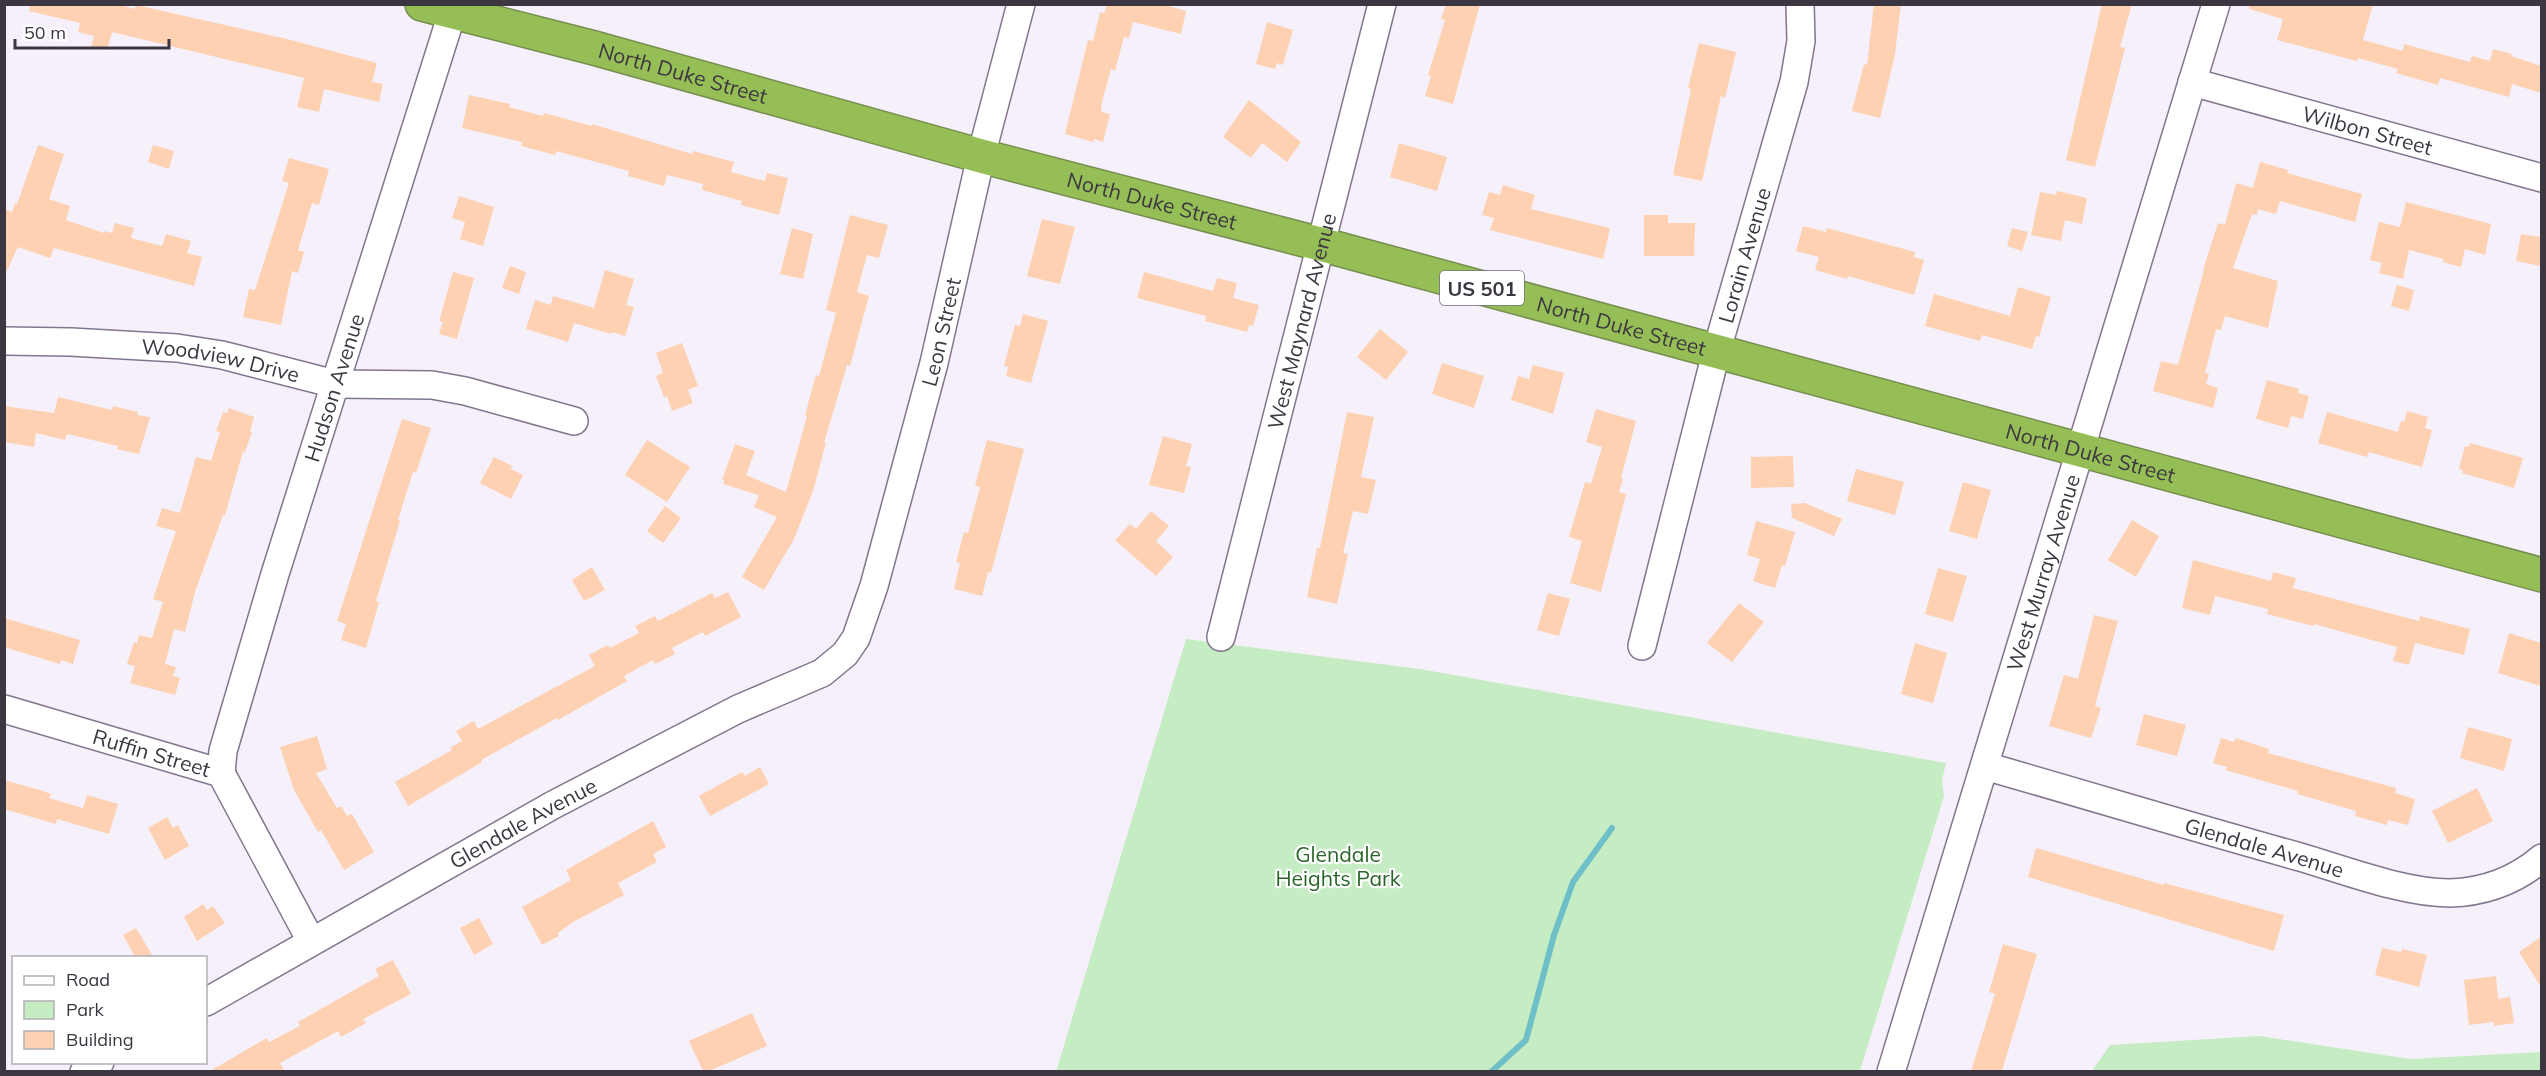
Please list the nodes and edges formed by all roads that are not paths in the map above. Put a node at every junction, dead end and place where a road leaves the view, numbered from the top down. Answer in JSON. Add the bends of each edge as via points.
{"nodes":[{"id":1,"x":1021,"y":4,"type":"edge"},
{"id":2,"x":1382,"y":4,"type":"edge"},
{"id":3,"x":1800,"y":4,"type":"edge"},
{"id":4,"x":2216,"y":4,"type":"edge"},
{"id":5,"x":443,"y":7,"type":"edge"},
{"id":6,"x":2192,"y":82,"type":"junction"},
{"id":7,"x":981,"y":156,"type":"junction"},
{"id":8,"x":2541,"y":178,"type":"edge"},
{"id":9,"x":1320,"y":244,"type":"junction"},
{"id":10,"x":4,"y":341,"type":"edge"},
{"id":11,"x":1716,"y":353,"type":"junction"},
{"id":12,"x":335,"y":384,"type":"junction"},
{"id":13,"x":574,"y":421,"type":"dead end"},
{"id":14,"x":2078,"y":451,"type":"junction"},
{"id":15,"x":2541,"y":575,"type":"edge"},
{"id":16,"x":1221,"y":638,"type":"dead end"},
{"id":17,"x":1642,"y":646,"type":"dead end"},
{"id":18,"x":846,"y":654,"type":"joint"},
{"id":19,"x":4,"y":709,"type":"edge"},
{"id":20,"x":1985,"y":766,"type":"junction"},
{"id":21,"x":221,"y":773,"type":"junction"},
{"id":22,"x":2541,"y":858,"type":"edge"},
{"id":23,"x":311,"y":941,"type":"junction"},
{"id":24,"x":207,"y":1001,"type":"edge"},
{"id":25,"x":1891,"y":1071,"type":"edge"}],
"edges":[{"from":1,"to":7,"type":"street","name":"Leon Street"},
{"from":2,"to":9,"type":"street","name":"West Maynard Avenue"},
{"from":3,"to":11,"type":"street","name":"Lorain Avenue","via":[[1801,33],[1794,82]]},
{"from":4,"to":6,"type":"street","name":"West Murray Avenue"},
{"from":5,"to":7,"type":"highway","name":"North Duke Street","number":"US 501"},
{"from":5,"to":12,"type":"street","name":"Hudson Avenue"},
{"from":6,"to":8,"type":"street","name":"Wilbon Street"},
{"from":6,"to":14,"type":"street","name":"West Murray Avenue"},
{"from":7,"to":9,"type":"highway","name":"North Duke Street","number":"US 501"},
{"from":7,"to":18,"type":"street","name":"Leon Street","via":[[934,363],[874,586],[863,621]]},
{"from":9,"to":11,"type":"highway","name":"North Duke Street","number":"US 501"},
{"from":9,"to":16,"type":"street","name":"West Maynard Avenue"},
{"from":10,"to":12,"type":"street","name":"Woodview Drive","via":[[177,348],[222,355]]},
{"from":11,"to":14,"type":"highway","name":"North Duke Street","number":"US 501"},
{"from":11,"to":17,"type":"street","name":"Lorain Avenue"},
{"from":12,"to":13,"type":"street","name":"Woodview Drive","via":[[432,385]]},
{"from":12,"to":21,"type":"street","name":"Hudson Avenue","via":[[262,618]]},
{"from":14,"to":15,"type":"highway","name":"North Duke Street","number":"US 501"},
{"from":14,"to":20,"type":"street","name":"West Murray Avenue"},
{"from":18,"to":23,"type":"street","name":"Glendale Avenue","via":[[822,674],[738,709],[553,805]]},
{"from":19,"to":21,"type":"street","name":"Ruffin Street"},
{"from":20,"to":22,"type":"street","name":"Glendale Avenue","via":[[2307,860],[2430,891],[2474,892],[2497,886]]},
{"from":20,"to":25,"type":"street","name":"West Murray Avenue"},
{"from":21,"to":23,"type":"street","name":"Ruffin Street"},
{"from":23,"to":24,"type":"street","name":"Glendale Avenue"}]}
